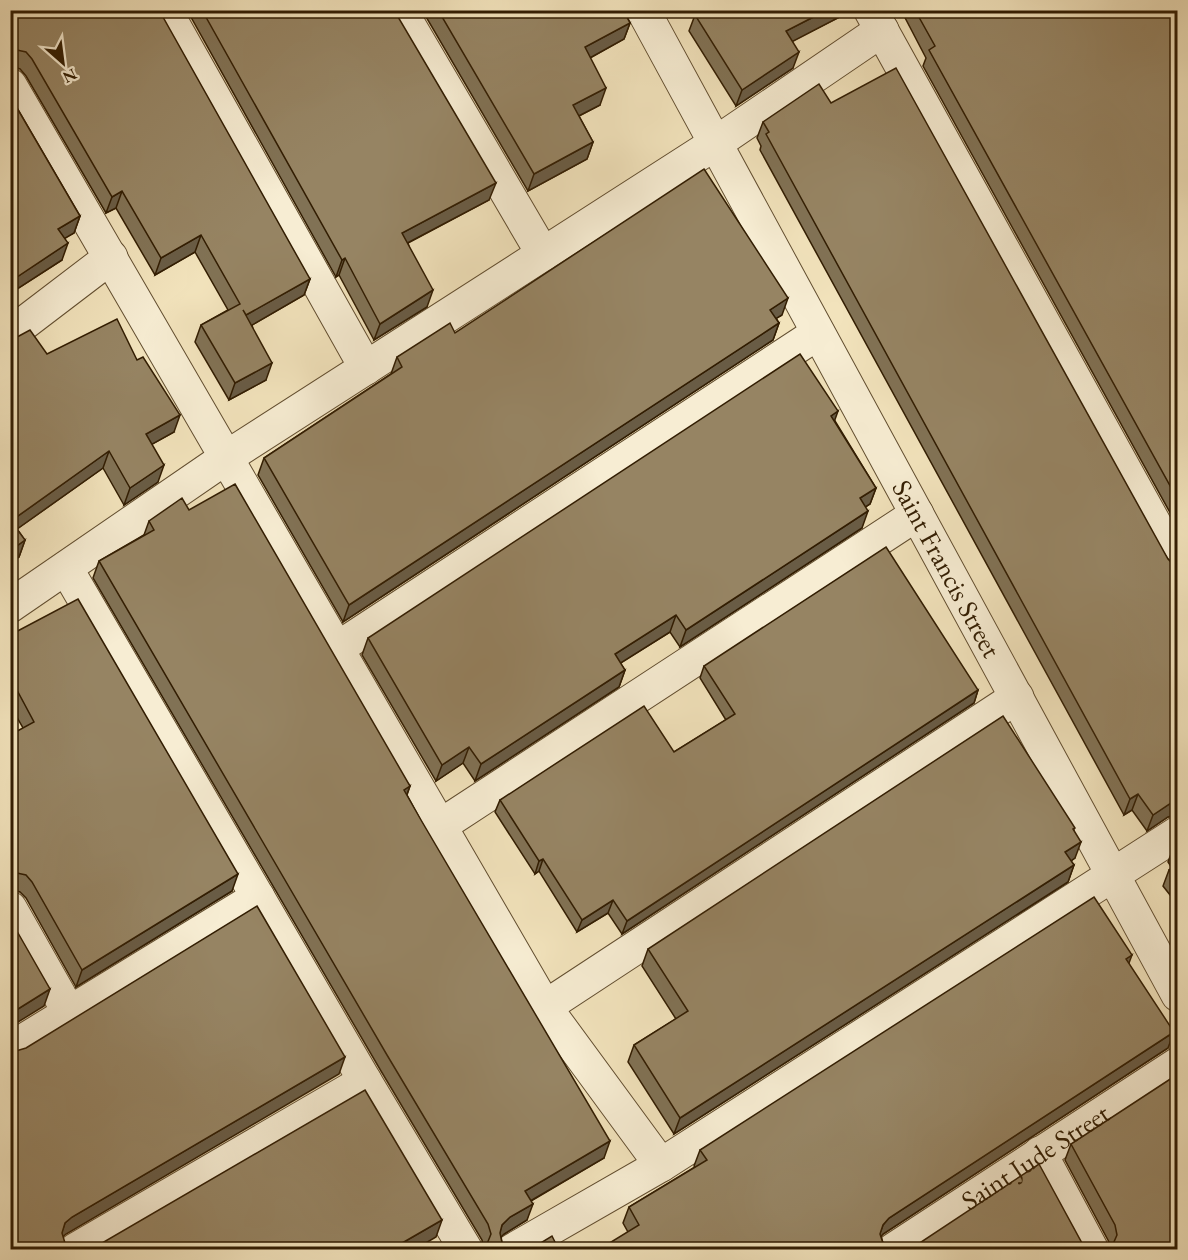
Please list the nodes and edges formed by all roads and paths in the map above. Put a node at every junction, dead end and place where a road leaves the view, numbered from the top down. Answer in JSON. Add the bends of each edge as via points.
{"nodes":[{"id":1,"x":165,"y":10,"type":"edge"},
{"id":2,"x":400,"y":10,"type":"edge"},
{"id":3,"x":643,"y":10,"type":"edge"},
{"id":4,"x":877,"y":20,"type":"edge"},
{"id":5,"x":10,"y":85,"type":"edge"},
{"id":6,"x":716,"y":143,"type":"junction"},
{"id":7,"x":543,"y":254,"type":"junction"},
{"id":8,"x":111,"y":257,"type":"junction"},
{"id":9,"x":818,"y":333,"type":"junction"},
{"id":10,"x":10,"y":334,"type":"edge"},
{"id":11,"x":366,"y":368,"type":"junction"},
{"id":12,"x":227,"y":457,"type":"junction"},
{"id":13,"x":916,"y":514,"type":"junction"},
{"id":14,"x":1178,"y":566,"type":"edge"},
{"id":15,"x":66,"y":568,"type":"junction"},
{"id":16,"x":10,"y":606,"type":"edge"},
{"id":17,"x":338,"y":648,"type":"junction"},
{"id":18,"x":1017,"y":698,"type":"junction"},
{"id":19,"x":440,"y":825,"type":"junction"},
{"id":20,"x":1178,"y":833,"type":"edge"},
{"id":21,"x":1113,"y":875,"type":"junction"},
{"id":22,"x":258,"y":897,"type":"junction"},
{"id":23,"x":10,"y":908,"type":"edge"},
{"id":24,"x":1178,"y":995,"type":"edge"},
{"id":25,"x":545,"y":1007,"type":"junction"},
{"id":26,"x":70,"y":1014,"type":"junction"},
{"id":27,"x":10,"y":1049,"type":"edge"},
{"id":28,"x":1178,"y":1064,"type":"edge"},
{"id":29,"x":365,"y":1081,"type":"junction"},
{"id":30,"x":1041,"y":1153,"type":"junction"},
{"id":31,"x":661,"y":1165,"type":"junction"},
{"id":32,"x":75,"y":1250,"type":"edge"},
{"id":33,"x":466,"y":1250,"type":"edge"},
{"id":34,"x":513,"y":1250,"type":"edge"},
{"id":35,"x":893,"y":1250,"type":"edge"},
{"id":36,"x":1092,"y":1250,"type":"edge"}],
"edges":[{"from":1,"to":11,"type":"street"},
{"from":2,"to":7,"type":"street"},
{"from":3,"to":6,"type":"street","name":"Saint Francis Street"},
{"from":4,"to":6,"type":"street"},
{"from":4,"to":14,"type":"street"},
{"from":5,"to":8,"type":"street"},
{"from":6,"to":7,"type":"street"},
{"from":6,"to":9,"type":"street","name":"Saint Francis Street"},
{"from":7,"to":11,"type":"street"},
{"from":8,"to":10,"type":"street"},
{"from":8,"to":12,"type":"street"},
{"from":9,"to":13,"type":"street","name":"Saint Francis Street"},
{"from":9,"to":17,"type":"street"},
{"from":11,"to":12,"type":"street"},
{"from":12,"to":15,"type":"street"},
{"from":12,"to":17,"type":"street"},
{"from":13,"to":18,"type":"street","name":"Saint Francis Street"},
{"from":13,"to":19,"type":"street"},
{"from":15,"to":16,"type":"street"},
{"from":15,"to":22,"type":"street"},
{"from":17,"to":19,"type":"street"},
{"from":18,"to":21,"type":"street","name":"Saint Francis Street"},
{"from":18,"to":25,"type":"street"},
{"from":19,"to":25,"type":"street"},
{"from":20,"to":21,"type":"street"},
{"from":21,"to":24,"type":"street","name":"Saint Francis Street"},
{"from":21,"to":31,"type":"street"},
{"from":22,"to":26,"type":"street"},
{"from":22,"to":29,"type":"street"},
{"from":23,"to":26,"type":"street"},
{"from":25,"to":31,"type":"street"},
{"from":26,"to":27,"type":"street"},
{"from":28,"to":30,"type":"street","name":"Saint Jude Street"},
{"from":29,"to":32,"type":"street"},
{"from":29,"to":33,"type":"street"},
{"from":30,"to":35,"type":"street","name":"Saint Jude Street"},
{"from":30,"to":36,"type":"street"},
{"from":31,"to":34,"type":"street"}]}
